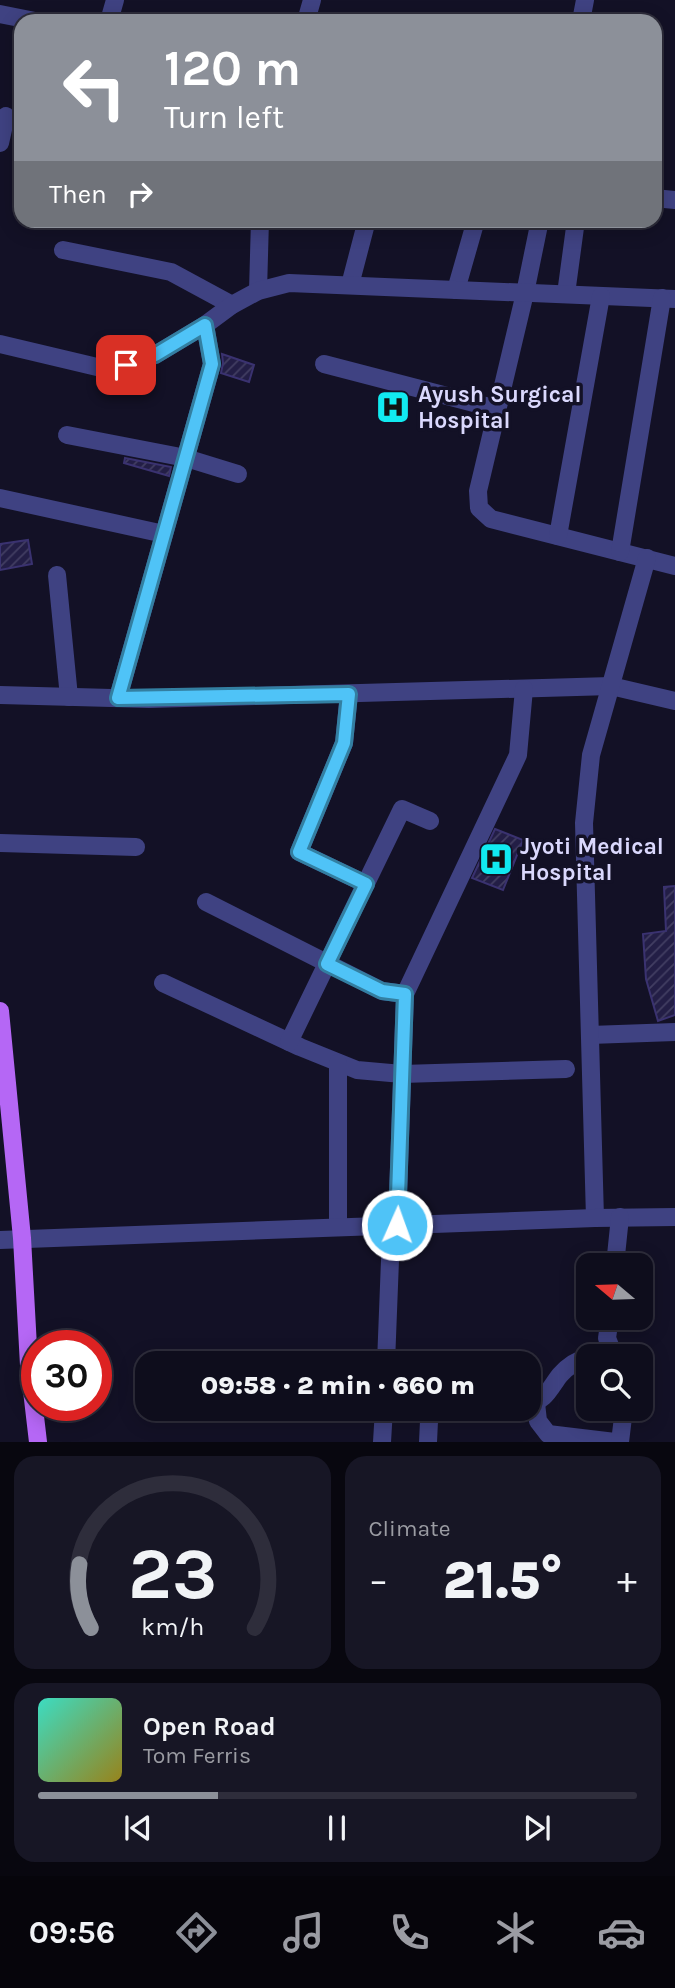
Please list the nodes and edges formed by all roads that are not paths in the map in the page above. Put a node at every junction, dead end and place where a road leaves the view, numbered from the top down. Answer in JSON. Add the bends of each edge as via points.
{"nodes":[{"id":1,"x":9,"y":117,"type":"edge"},
{"id":2,"x":0,"y":143,"type":"edge"},
{"id":3,"x":260,"y":228,"type":"edge"},
{"id":4,"x":365,"y":228,"type":"edge"},
{"id":5,"x":474,"y":228,"type":"edge"},
{"id":6,"x":538,"y":228,"type":"edge"},
{"id":7,"x":575,"y":228,"type":"edge"},
{"id":8,"x":63,"y":250,"type":"dead end"},
{"id":9,"x":350,"y":285,"type":"junction"},
{"id":10,"x":456,"y":290,"type":"junction"},
{"id":11,"x":258,"y":291,"type":"junction"},
{"id":12,"x":525,"y":293,"type":"junction"},
{"id":13,"x":566,"y":294,"type":"junction"},
{"id":14,"x":601,"y":296,"type":"junction"},
{"id":15,"x":669,"y":299,"type":"edge"},
{"id":16,"x":232,"y":305,"type":"junction"},
{"id":17,"x":205,"y":325,"type":"junction"},
{"id":18,"x":0,"y":344,"type":"edge"},
{"id":19,"x":324,"y":364,"type":"dead end"},
{"id":20,"x":497,"y":409,"type":"junction"},
{"id":21,"x":67,"y":435,"type":"dead end"},
{"id":22,"x":186,"y":458,"type":"junction"},
{"id":23,"x":238,"y":474,"type":"dead end"},
{"id":24,"x":0,"y":498,"type":"edge"},
{"id":25,"x":164,"y":534,"type":"junction"},
{"id":26,"x":558,"y":536,"type":"junction"},
{"id":27,"x":620,"y":551,"type":"junction"},
{"id":28,"x":647,"y":558,"type":"junction"},
{"id":29,"x":675,"y":564,"type":"edge"},
{"id":30,"x":57,"y":575,"type":"dead end"},
{"id":31,"x":611,"y":686,"type":"junction"},
{"id":32,"x":524,"y":689,"type":"junction"},
{"id":33,"x":349,"y":694,"type":"junction"},
{"id":34,"x":0,"y":695,"type":"edge"},
{"id":35,"x":68,"y":697,"type":"junction"},
{"id":36,"x":118,"y":698,"type":"junction"},
{"id":37,"x":675,"y":701,"type":"edge"},
{"id":38,"x":430,"y":821,"type":"dead end"},
{"id":39,"x":0,"y":843,"type":"edge"},
{"id":40,"x":136,"y":847,"type":"dead end"},
{"id":41,"x":366,"y":884,"type":"junction"},
{"id":42,"x":206,"y":902,"type":"dead end"},
{"id":43,"x":327,"y":964,"type":"junction"},
{"id":44,"x":163,"y":983,"type":"dead end"},
{"id":45,"x":405,"y":994,"type":"junction"},
{"id":46,"x":0,"y":1011,"type":"edge"},
{"id":47,"x":675,"y":1032,"type":"edge"},
{"id":48,"x":590,"y":1035,"type":"junction"},
{"id":49,"x":289,"y":1042,"type":"junction"},
{"id":50,"x":338,"y":1063,"type":"junction"},
{"id":51,"x":566,"y":1069,"type":"dead end"},
{"id":52,"x":402,"y":1074,"type":"junction"},
{"id":53,"x":620,"y":1217,"type":"junction"},
{"id":54,"x":675,"y":1217,"type":"edge"},
{"id":55,"x":595,"y":1218,"type":"junction"},
{"id":56,"x":397,"y":1225,"type":"junction"},
{"id":57,"x":338,"y":1227,"type":"junction"},
{"id":58,"x":22,"y":1238,"type":"junction"},
{"id":59,"x":0,"y":1240,"type":"edge"},
{"id":60,"x":616,"y":1253,"type":"edge"},
{"id":61,"x":386,"y":1351,"type":"edge"},
{"id":62,"x":576,"y":1362,"type":"edge"},
{"id":63,"x":541,"y":1398,"type":"edge"},
{"id":64,"x":383,"y":1421,"type":"edge"},
{"id":65,"x":429,"y":1421,"type":"edge"},
{"id":66,"x":538,"y":1421,"type":"edge"},
{"id":67,"x":621,"y":1421,"type":"edge"},
{"id":68,"x":38,"y":1442,"type":"edge"},
{"id":69,"x":382,"y":1442,"type":"edge"},
{"id":70,"x":428,"y":1442,"type":"edge"},
{"id":71,"x":617,"y":1442,"type":"edge"}],
"edges":[{"from":1,"to":2,"type":"street"},
{"from":3,"to":11,"type":"street"},
{"from":4,"to":9,"type":"street"},
{"from":5,"to":10,"type":"street"},
{"from":6,"to":12,"type":"street"},
{"from":7,"to":13,"type":"street"},
{"from":8,"to":16,"type":"street","via":[[171,272]]},
{"from":9,"to":10,"type":"street"},
{"from":9,"to":11,"type":"street","via":[[289,283]]},
{"from":10,"to":12,"type":"street"},
{"from":11,"to":16,"type":"street"},
{"from":12,"to":13,"type":"street"},
{"from":12,"to":20,"type":"street"},
{"from":13,"to":14,"type":"street"},
{"from":14,"to":15,"type":"street"},
{"from":14,"to":26,"type":"street"},
{"from":15,"to":27,"type":"street"},
{"from":16,"to":17,"type":"street"},
{"from":17,"to":18,"type":"street","via":[[155,355],[126,365],[97,367]]},
{"from":17,"to":22,"type":"street","via":[[212,364]]},
{"from":19,"to":20,"type":"street"},
{"from":20,"to":26,"type":"street","via":[[478,491],[479,508],[491,519]]},
{"from":21,"to":22,"type":"street"},
{"from":22,"to":23,"type":"street"},
{"from":22,"to":25,"type":"street"},
{"from":24,"to":25,"type":"street"},
{"from":25,"to":36,"type":"street"},
{"from":26,"to":27,"type":"street"},
{"from":27,"to":28,"type":"street"},
{"from":28,"to":29,"type":"street"},
{"from":28,"to":31,"type":"street"},
{"from":30,"to":35,"type":"street"},
{"from":31,"to":32,"type":"street"},
{"from":31,"to":37,"type":"street"},
{"from":31,"to":48,"type":"street","via":[[592,755],[584,823]]},
{"from":32,"to":33,"type":"street"},
{"from":32,"to":45,"type":"street","via":[[518,755]]},
{"from":33,"to":36,"type":"street"},
{"from":33,"to":41,"type":"street","via":[[344,743],[299,852]]},
{"from":34,"to":35,"type":"street"},
{"from":35,"to":36,"type":"street"},
{"from":38,"to":41,"type":"street","via":[[402,809]]},
{"from":39,"to":40,"type":"street"},
{"from":41,"to":43,"type":"street"},
{"from":42,"to":43,"type":"street"},
{"from":43,"to":45,"type":"street","via":[[382,991]]},
{"from":43,"to":49,"type":"street"},
{"from":44,"to":49,"type":"street"},
{"from":45,"to":52,"type":"street"},
{"from":46,"to":58,"type":"main road"},
{"from":47,"to":48,"type":"street"},
{"from":48,"to":55,"type":"street"},
{"from":49,"to":50,"type":"street"},
{"from":50,"to":52,"type":"street","via":[[357,1070]]},
{"from":50,"to":57,"type":"street"},
{"from":51,"to":52,"type":"street"},
{"from":52,"to":56,"type":"street"},
{"from":53,"to":54,"type":"street"},
{"from":53,"to":55,"type":"street"},
{"from":53,"to":60,"type":"street"},
{"from":55,"to":56,"type":"street"},
{"from":56,"to":57,"type":"street"},
{"from":56,"to":61,"type":"street","via":[[390,1260]]},
{"from":57,"to":58,"type":"street"},
{"from":58,"to":59,"type":"street"},
{"from":58,"to":68,"type":"main road"},
{"from":62,"to":63,"type":"street"},
{"from":64,"to":69,"type":"street"},
{"from":65,"to":70,"type":"street"},
{"from":66,"to":71,"type":"street","via":[[548,1434]]},
{"from":67,"to":71,"type":"street"}]}
